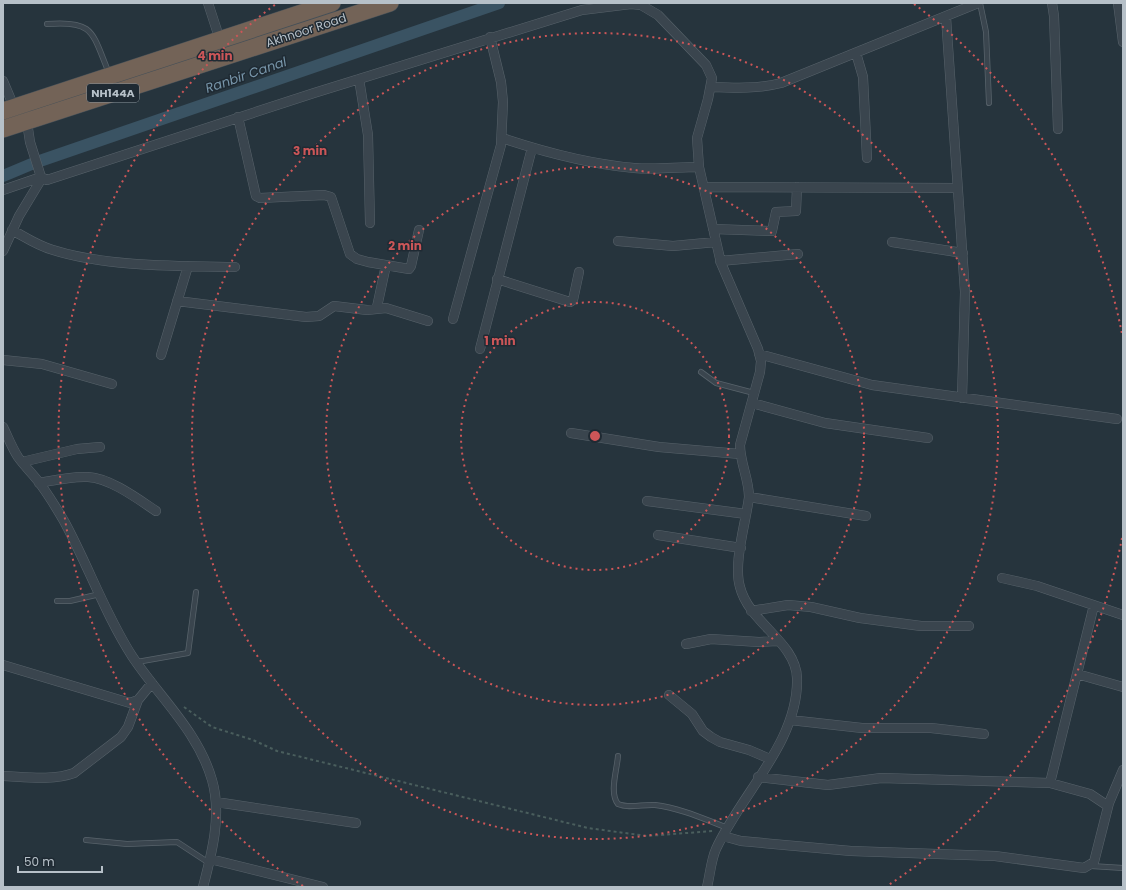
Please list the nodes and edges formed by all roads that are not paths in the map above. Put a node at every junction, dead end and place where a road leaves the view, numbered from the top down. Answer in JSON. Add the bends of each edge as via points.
{"nodes":[{"id":1,"x":208,"y":3,"type":"edge"},
{"id":2,"x":332,"y":3,"type":"edge"},
{"id":3,"x":390,"y":3,"type":"edge"},
{"id":4,"x":979,"y":3,"type":"edge"},
{"id":5,"x":1052,"y":3,"type":"edge"},
{"id":6,"x":1120,"y":5,"type":"edge"},
{"id":7,"x":946,"y":17,"type":"junction"},
{"id":8,"x":47,"y":24,"type":"dead end"},
{"id":9,"x":490,"y":37,"type":"junction"},
{"id":10,"x":220,"y":40,"type":"junction"},
{"id":11,"x":1123,"y":42,"type":"edge"},
{"id":12,"x":856,"y":53,"type":"junction"},
{"id":13,"x":110,"y":76,"type":"junction"},
{"id":14,"x":358,"y":79,"type":"junction"},
{"id":15,"x":3,"y":80,"type":"edge"},
{"id":16,"x":711,"y":87,"type":"junction"},
{"id":17,"x":989,"y":103,"type":"dead end"},
{"id":18,"x":9,"y":109,"type":"edge"},
{"id":19,"x":238,"y":117,"type":"junction"},
{"id":20,"x":27,"y":122,"type":"junction"},
{"id":21,"x":1058,"y":129,"type":"dead end"},
{"id":22,"x":3,"y":130,"type":"edge"},
{"id":23,"x":502,"y":138,"type":"junction"},
{"id":24,"x":532,"y":148,"type":"junction"},
{"id":25,"x":867,"y":158,"type":"dead end"},
{"id":26,"x":699,"y":167,"type":"junction"},
{"id":27,"x":41,"y":176,"type":"junction"},
{"id":28,"x":704,"y":187,"type":"junction"},
{"id":29,"x":797,"y":187,"type":"junction"},
{"id":30,"x":958,"y":188,"type":"junction"},
{"id":31,"x":3,"y":190,"type":"edge"},
{"id":32,"x":370,"y":223,"type":"dead end"},
{"id":33,"x":713,"y":229,"type":"junction"},
{"id":34,"x":12,"y":230,"type":"junction"},
{"id":35,"x":419,"y":230,"type":"dead end"},
{"id":36,"x":618,"y":241,"type":"dead end"},
{"id":37,"x":716,"y":242,"type":"junction"},
{"id":38,"x":892,"y":242,"type":"dead end"},
{"id":39,"x":3,"y":251,"type":"edge"},
{"id":40,"x":963,"y":253,"type":"junction"},
{"id":41,"x":798,"y":254,"type":"dead end"},
{"id":42,"x":720,"y":261,"type":"junction"},
{"id":43,"x":188,"y":266,"type":"junction"},
{"id":44,"x":386,"y":266,"type":"junction"},
{"id":45,"x":235,"y":267,"type":"dead end"},
{"id":46,"x":580,"y":272,"type":"dead end"},
{"id":47,"x":497,"y":279,"type":"junction"},
{"id":48,"x":177,"y":301,"type":"junction"},
{"id":49,"x":377,"y":308,"type":"junction"},
{"id":50,"x":453,"y":319,"type":"dead end"},
{"id":51,"x":428,"y":320,"type":"dead end"},
{"id":52,"x":480,"y":349,"type":"dead end"},
{"id":53,"x":759,"y":354,"type":"junction"},
{"id":54,"x":161,"y":355,"type":"dead end"},
{"id":55,"x":3,"y":360,"type":"edge"},
{"id":56,"x":701,"y":372,"type":"dead end"},
{"id":57,"x":112,"y":384,"type":"dead end"},
{"id":58,"x":754,"y":393,"type":"junction"},
{"id":59,"x":962,"y":398,"type":"junction"},
{"id":60,"x":752,"y":403,"type":"junction"},
{"id":61,"x":1117,"y":419,"type":"dead end"},
{"id":62,"x":3,"y":427,"type":"edge"},
{"id":63,"x":571,"y":433,"type":"dead end"},
{"id":64,"x":928,"y":438,"type":"dead end"},
{"id":65,"x":100,"y":447,"type":"dead end"},
{"id":66,"x":740,"y":454,"type":"junction"},
{"id":67,"x":22,"y":462,"type":"junction"},
{"id":68,"x":39,"y":482,"type":"junction"},
{"id":69,"x":749,"y":497,"type":"junction"},
{"id":70,"x":647,"y":501,"type":"dead end"},
{"id":71,"x":156,"y":511,"type":"dead end"},
{"id":72,"x":746,"y":514,"type":"junction"},
{"id":73,"x":866,"y":516,"type":"dead end"},
{"id":74,"x":658,"y":534,"type":"dead end"},
{"id":75,"x":741,"y":548,"type":"junction"},
{"id":76,"x":1002,"y":578,"type":"dead end"},
{"id":77,"x":196,"y":592,"type":"dead end"},
{"id":78,"x":100,"y":594,"type":"junction"},
{"id":79,"x":57,"y":601,"type":"dead end"},
{"id":80,"x":1094,"y":605,"type":"junction"},
{"id":81,"x":751,"y":611,"type":"junction"},
{"id":82,"x":1123,"y":615,"type":"edge"},
{"id":83,"x":969,"y":626,"type":"dead end"},
{"id":84,"x":778,"y":641,"type":"junction"},
{"id":85,"x":686,"y":644,"type":"dead end"},
{"id":86,"x":137,"y":662,"type":"junction"},
{"id":87,"x":3,"y":665,"type":"edge"},
{"id":88,"x":1077,"y":674,"type":"junction"},
{"id":89,"x":152,"y":682,"type":"junction"},
{"id":90,"x":1123,"y":686,"type":"edge"},
{"id":91,"x":669,"y":695,"type":"dead end"},
{"id":92,"x":138,"y":700,"type":"junction"},
{"id":93,"x":790,"y":720,"type":"junction"},
{"id":94,"x":984,"y":734,"type":"dead end"},
{"id":95,"x":618,"y":756,"type":"dead end"},
{"id":96,"x":770,"y":759,"type":"junction"},
{"id":97,"x":1123,"y":770,"type":"edge"},
{"id":98,"x":3,"y":776,"type":"edge"},
{"id":99,"x":758,"y":777,"type":"junction"},
{"id":100,"x":1050,"y":783,"type":"junction"},
{"id":101,"x":216,"y":802,"type":"junction"},
{"id":102,"x":1108,"y":806,"type":"junction"},
{"id":103,"x":356,"y":824,"type":"dead end"},
{"id":104,"x":726,"y":831,"type":"junction"},
{"id":105,"x":86,"y":840,"type":"dead end"},
{"id":106,"x":210,"y":861,"type":"junction"},
{"id":107,"x":1089,"y":866,"type":"junction"},
{"id":108,"x":1123,"y":868,"type":"edge"},
{"id":109,"x":203,"y":887,"type":"edge"},
{"id":110,"x":323,"y":887,"type":"edge"},
{"id":111,"x":707,"y":887,"type":"edge"}],
"edges":[{"from":1,"to":10,"type":"street"},
{"from":2,"to":10,"type":"highway","number":"NH144A"},
{"from":3,"to":20,"type":"highway","name":"Akhnoor Road","number":"NH144A"},
{"from":4,"to":7,"type":"street"},
{"from":4,"to":17,"type":"lane","via":[[986,32]]},
{"from":5,"to":21,"type":"street"},
{"from":6,"to":11,"type":"street"},
{"from":7,"to":12,"type":"street"},
{"from":7,"to":30,"type":"street"},
{"from":8,"to":13,"type":"lane","via":[[75,23],[87,29],[93,35]]},
{"from":9,"to":14,"type":"street"},
{"from":9,"to":16,"type":"street","via":[[582,10],[641,5],[658,15],[706,65],[712,78]]},
{"from":9,"to":23,"type":"street","via":[[501,82]]},
{"from":10,"to":13,"type":"highway","number":"NH144A"},
{"from":12,"to":16,"type":"street","via":[[765,88]]},
{"from":12,"to":25,"type":"street","via":[[863,77]]},
{"from":13,"to":18,"type":"highway","number":"NH144A"},
{"from":14,"to":19,"type":"street"},
{"from":14,"to":32,"type":"street","via":[[368,135]]},
{"from":15,"to":18,"type":"street"},
{"from":16,"to":26,"type":"street","via":[[697,138]]},
{"from":19,"to":27,"type":"street","via":[[47,180]]},
{"from":19,"to":44,"type":"street","via":[[256,196],[329,196],[333,199],[350,254],[358,259]]},
{"from":20,"to":22,"type":"highway","number":"NH144A"},
{"from":20,"to":27,"type":"street","via":[[30,142]]},
{"from":23,"to":24,"type":"street"},
{"from":23,"to":50,"type":"street"},
{"from":24,"to":26,"type":"street","via":[[614,166],[648,169]]},
{"from":24,"to":47,"type":"street"},
{"from":26,"to":28,"type":"street"},
{"from":27,"to":31,"type":"street"},
{"from":27,"to":34,"type":"street"},
{"from":28,"to":29,"type":"street"},
{"from":28,"to":33,"type":"street"},
{"from":29,"to":30,"type":"street"},
{"from":29,"to":33,"type":"street","via":[[796,211],[776,212],[772,231]]},
{"from":30,"to":40,"type":"street"},
{"from":33,"to":37,"type":"street"},
{"from":34,"to":39,"type":"street"},
{"from":34,"to":43,"type":"street","via":[[52,250],[74,255]]},
{"from":35,"to":44,"type":"street","via":[[410,268]]},
{"from":36,"to":37,"type":"street","via":[[673,246]]},
{"from":37,"to":42,"type":"street"},
{"from":38,"to":40,"type":"street"},
{"from":40,"to":59,"type":"street","via":[[965,292]]},
{"from":41,"to":42,"type":"street"},
{"from":42,"to":53,"type":"street"},
{"from":43,"to":45,"type":"street"},
{"from":43,"to":48,"type":"street"},
{"from":44,"to":49,"type":"street"},
{"from":46,"to":47,"type":"street","via":[[573,300],[570,302]]},
{"from":47,"to":52,"type":"street"},
{"from":48,"to":49,"type":"street","via":[[306,317],[319,316],[334,306],[366,310]]},
{"from":48,"to":54,"type":"street"},
{"from":49,"to":51,"type":"street","via":[[386,308]]},
{"from":53,"to":58,"type":"street","via":[[760,372]]},
{"from":53,"to":59,"type":"street","via":[[872,385]]},
{"from":55,"to":57,"type":"street","via":[[42,364]]},
{"from":56,"to":58,"type":"lane","via":[[716,383]]},
{"from":58,"to":60,"type":"street"},
{"from":59,"to":61,"type":"street"},
{"from":60,"to":64,"type":"street","via":[[825,423]]},
{"from":60,"to":66,"type":"street","via":[[740,445]]},
{"from":62,"to":67,"type":"street"},
{"from":63,"to":66,"type":"street","via":[[659,447]]},
{"from":65,"to":67,"type":"street","via":[[77,449]]},
{"from":66,"to":69,"type":"street"},
{"from":67,"to":68,"type":"street"},
{"from":68,"to":71,"type":"street","via":[[96,478],[131,494]]},
{"from":68,"to":78,"type":"street","via":[[63,520]]},
{"from":69,"to":72,"type":"street"},
{"from":69,"to":73,"type":"street"},
{"from":70,"to":72,"type":"street"},
{"from":72,"to":75,"type":"street"},
{"from":74,"to":75,"type":"street"},
{"from":75,"to":81,"type":"street","via":[[739,587]]},
{"from":76,"to":80,"type":"street","via":[[1037,586]]},
{"from":77,"to":86,"type":"lane","via":[[188,653]]},
{"from":78,"to":79,"type":"lane"},
{"from":78,"to":86,"type":"street"},
{"from":80,"to":82,"type":"street"},
{"from":80,"to":88,"type":"street"},
{"from":81,"to":83,"type":"street","via":[[788,606],[921,626]]},
{"from":81,"to":84,"type":"street"},
{"from":84,"to":85,"type":"street","via":[[711,639]]},
{"from":84,"to":93,"type":"street","via":[[794,662],[797,677],[796,700]]},
{"from":86,"to":89,"type":"street"},
{"from":87,"to":92,"type":"street","via":[[122,702]]},
{"from":88,"to":90,"type":"street"},
{"from":88,"to":100,"type":"street"},
{"from":89,"to":92,"type":"street"},
{"from":89,"to":101,"type":"street","via":[[181,719],[206,761]]},
{"from":91,"to":96,"type":"street","via":[[692,714],[710,737]]},
{"from":92,"to":98,"type":"street","via":[[128,727],[121,737],[74,773],[39,778]]},
{"from":93,"to":94,"type":"street","via":[[862,728],[931,728]]},
{"from":93,"to":96,"type":"street"},
{"from":95,"to":104,"type":"lane","via":[[614,799],[618,804],[655,805],[674,809]]},
{"from":96,"to":99,"type":"street"},
{"from":97,"to":102,"type":"street"},
{"from":99,"to":100,"type":"street","via":[[833,785],[881,778]]},
{"from":99,"to":104,"type":"street"},
{"from":100,"to":102,"type":"street","via":[[1090,794]]},
{"from":101,"to":103,"type":"street"},
{"from":101,"to":106,"type":"street"},
{"from":102,"to":107,"type":"street","via":[[1094,862]]},
{"from":104,"to":107,"type":"street","via":[[741,841],[850,851],[995,856],[1084,868]]},
{"from":104,"to":111,"type":"street","via":[[715,850]]},
{"from":105,"to":106,"type":"lane","via":[[127,844],[177,842]]},
{"from":106,"to":109,"type":"street"},
{"from":106,"to":110,"type":"street"},
{"from":107,"to":108,"type":"lane"}]}
